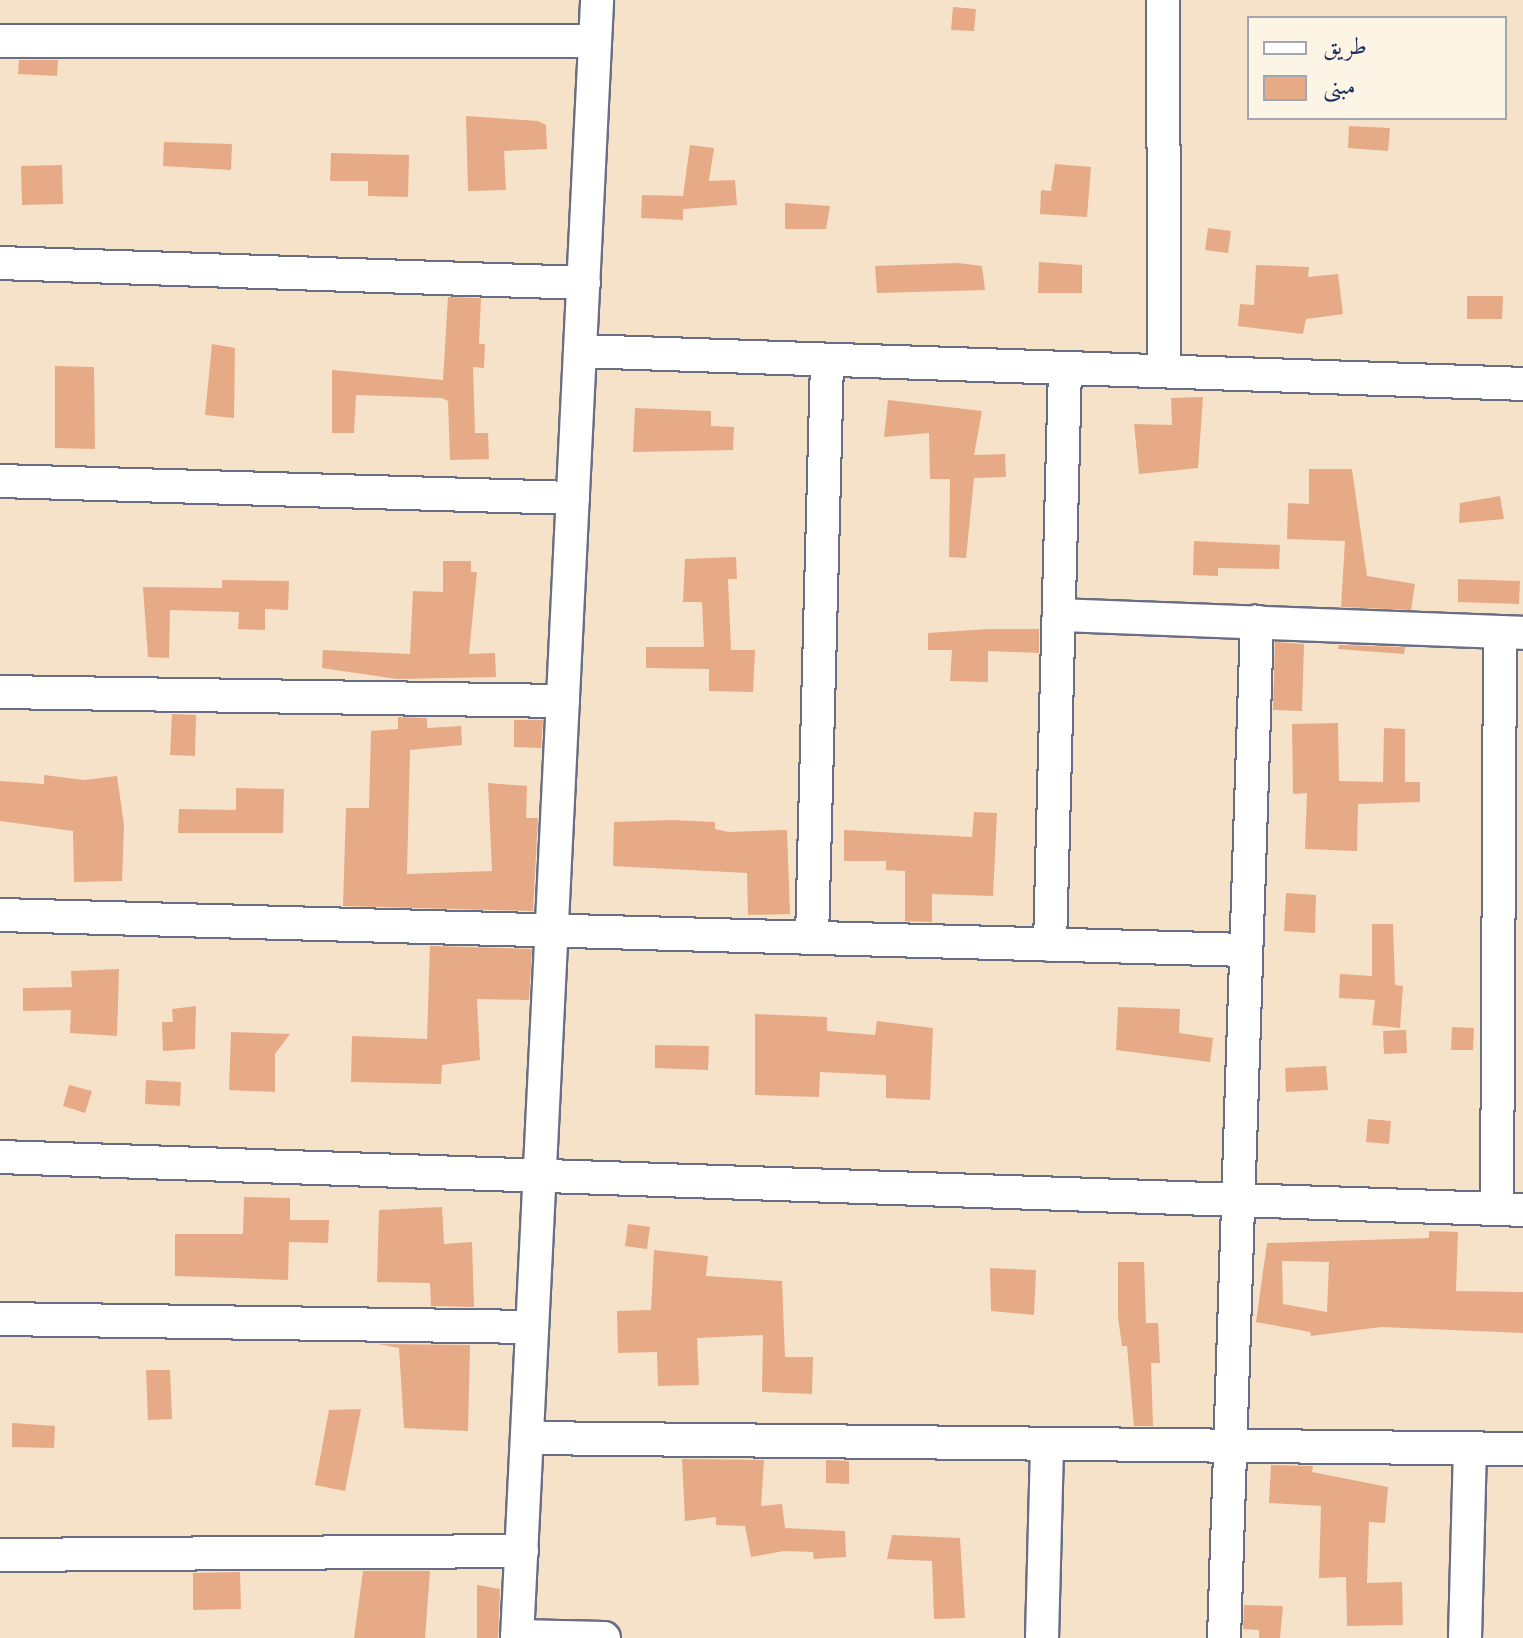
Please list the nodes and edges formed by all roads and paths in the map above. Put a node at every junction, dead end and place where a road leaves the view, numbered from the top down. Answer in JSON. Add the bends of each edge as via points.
{"nodes":[{"id":1,"x":597,"y":0,"type":"edge"},
{"id":2,"x":1163,"y":0,"type":"edge"},
{"id":3,"x":0,"y":41,"type":"edge"},
{"id":4,"x":595,"y":41,"type":"junction"},
{"id":5,"x":0,"y":263,"type":"edge"},
{"id":6,"x":584,"y":283,"type":"junction"},
{"id":7,"x":580,"y":351,"type":"junction"},
{"id":8,"x":827,"y":360,"type":"junction"},
{"id":9,"x":1065,"y":368,"type":"junction"},
{"id":10,"x":1164,"y":371,"type":"junction"},
{"id":11,"x":1523,"y":384,"type":"edge"},
{"id":12,"x":0,"y":481,"type":"edge"},
{"id":13,"x":573,"y":498,"type":"junction"},
{"id":14,"x":1059,"y":615,"type":"junction"},
{"id":15,"x":1257,"y":622,"type":"junction"},
{"id":16,"x":1512,"y":632,"type":"edge"},
{"id":17,"x":0,"y":692,"type":"edge"},
{"id":18,"x":563,"y":701,"type":"junction"},
{"id":19,"x":0,"y":915,"type":"edge"},
{"id":20,"x":552,"y":931,"type":"junction"},
{"id":21,"x":812,"y":938,"type":"junction"},
{"id":22,"x":1050,"y":945,"type":"junction"},
{"id":23,"x":1246,"y":950,"type":"junction"},
{"id":24,"x":0,"y":1157,"type":"edge"},
{"id":25,"x":540,"y":1176,"type":"junction"},
{"id":26,"x":1238,"y":1200,"type":"junction"},
{"id":27,"x":1510,"y":1210,"type":"edge"},
{"id":28,"x":0,"y":1319,"type":"edge"},
{"id":29,"x":532,"y":1327,"type":"junction"},
{"id":30,"x":527,"y":1438,"type":"junction"},
{"id":31,"x":1047,"y":1444,"type":"junction"},
{"id":32,"x":1230,"y":1446,"type":"junction"},
{"id":33,"x":1470,"y":1449,"type":"junction"},
{"id":34,"x":1523,"y":1449,"type":"edge"},
{"id":35,"x":522,"y":1551,"type":"junction"},
{"id":36,"x":0,"y":1555,"type":"edge"},
{"id":37,"x":517,"y":1637,"type":"edge"},
{"id":38,"x":604,"y":1638,"type":"edge"},
{"id":39,"x":1042,"y":1638,"type":"edge"},
{"id":40,"x":1224,"y":1638,"type":"edge"},
{"id":41,"x":1465,"y":1638,"type":"edge"}],
"edges":[{"from":1,"to":4,"type":"street"},
{"from":2,"to":10,"type":"street"},
{"from":3,"to":4,"type":"street"},
{"from":4,"to":6,"type":"street"},
{"from":5,"to":6,"type":"street"},
{"from":6,"to":7,"type":"street"},
{"from":7,"to":8,"type":"street"},
{"from":7,"to":13,"type":"street"},
{"from":8,"to":9,"type":"street"},
{"from":8,"to":21,"type":"street"},
{"from":9,"to":10,"type":"street"},
{"from":9,"to":14,"type":"street"},
{"from":10,"to":11,"type":"street"},
{"from":12,"to":13,"type":"street"},
{"from":13,"to":18,"type":"street"},
{"from":14,"to":15,"type":"street"},
{"from":14,"to":22,"type":"street"},
{"from":15,"to":16,"type":"street"},
{"from":15,"to":23,"type":"street"},
{"from":16,"to":27,"type":"street"},
{"from":17,"to":18,"type":"street"},
{"from":18,"to":20,"type":"street"},
{"from":19,"to":20,"type":"street"},
{"from":20,"to":21,"type":"street"},
{"from":20,"to":25,"type":"street"},
{"from":21,"to":22,"type":"street"},
{"from":22,"to":23,"type":"street"},
{"from":23,"to":26,"type":"street"},
{"from":24,"to":25,"type":"street"},
{"from":25,"to":26,"type":"street"},
{"from":25,"to":29,"type":"street"},
{"from":26,"to":27,"type":"street"},
{"from":26,"to":32,"type":"street"},
{"from":28,"to":29,"type":"street"},
{"from":29,"to":30,"type":"street"},
{"from":30,"to":31,"type":"street"},
{"from":30,"to":35,"type":"street"},
{"from":31,"to":32,"type":"street"},
{"from":31,"to":39,"type":"street"},
{"from":32,"to":33,"type":"street"},
{"from":32,"to":40,"type":"street"},
{"from":33,"to":34,"type":"street"},
{"from":33,"to":41,"type":"street"},
{"from":35,"to":36,"type":"street"},
{"from":35,"to":37,"type":"street"},
{"from":37,"to":38,"type":"street"}]}
